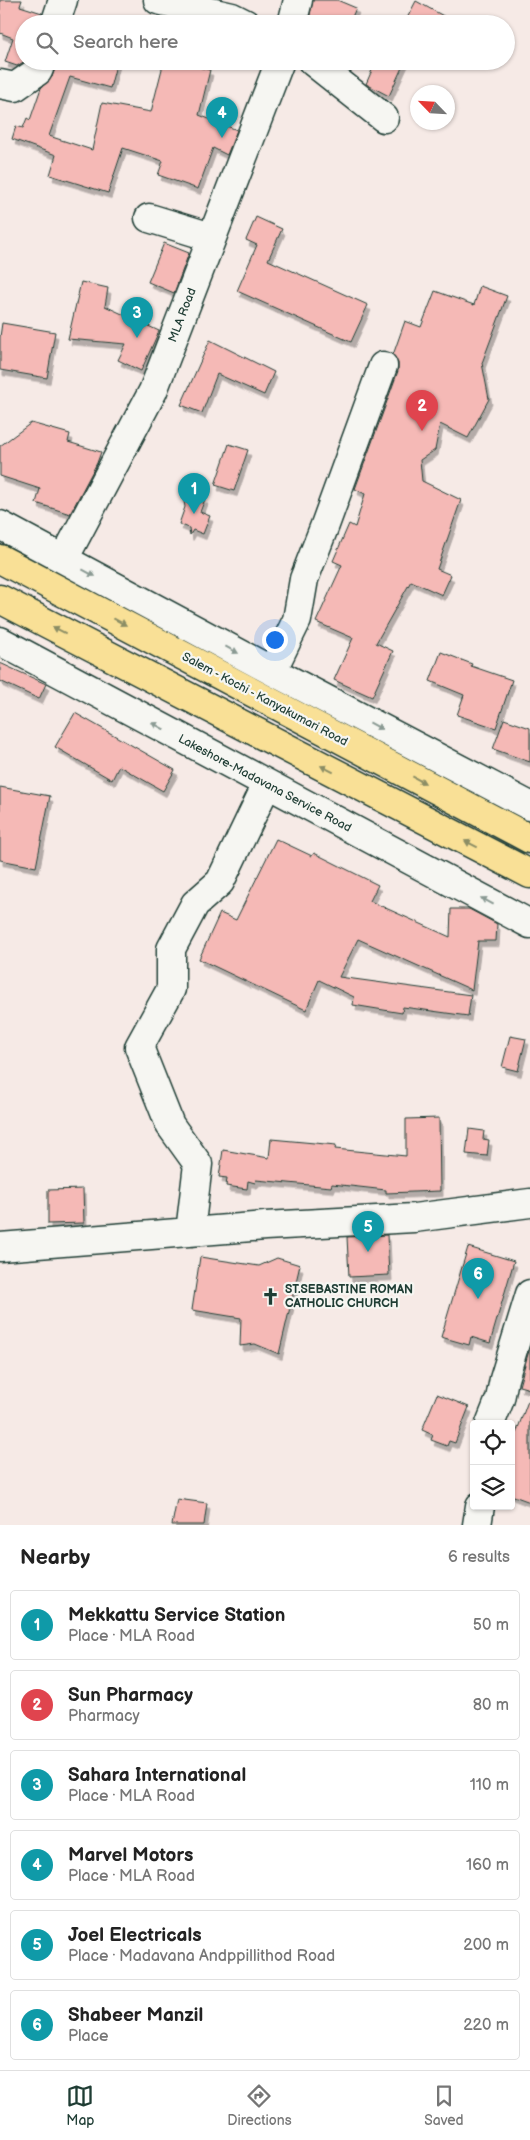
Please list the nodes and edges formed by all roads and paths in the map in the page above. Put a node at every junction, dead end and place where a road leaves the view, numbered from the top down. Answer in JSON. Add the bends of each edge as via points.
{"nodes":[{"id":1,"x":63,"y":0,"type":"edge"},
{"id":2,"x":158,"y":0,"type":"edge"},
{"id":3,"x":298,"y":0,"type":"edge"},
{"id":4,"x":58,"y":15,"type":"edge"},
{"id":5,"x":223,"y":15,"type":"edge"},
{"id":6,"x":294,"y":15,"type":"edge"},
{"id":7,"x":38,"y":70,"type":"edge"},
{"id":8,"x":276,"y":70,"type":"edge"},
{"id":9,"x":323,"y":70,"type":"edge"},
{"id":10,"x":0,"y":84,"type":"edge"},
{"id":11,"x":384,"y":118,"type":"dead end"},
{"id":12,"x":149,"y":218,"type":"dead end"},
{"id":13,"x":211,"y":237,"type":"junction"},
{"id":14,"x":383,"y":366,"type":"dead end"},
{"id":15,"x":0,"y":525,"type":"edge"},
{"id":16,"x":0,"y":558,"type":"edge"},
{"id":17,"x":64,"y":559,"type":"junction"},
{"id":18,"x":0,"y":599,"type":"edge"},
{"id":19,"x":0,"y":641,"type":"edge"},
{"id":20,"x":272,"y":672,"type":"junction"},
{"id":21,"x":268,"y":784,"type":"junction"},
{"id":22,"x":530,"y":806,"type":"edge"},
{"id":23,"x":530,"y":839,"type":"edge"},
{"id":24,"x":530,"y":874,"type":"edge"},
{"id":25,"x":530,"y":924,"type":"edge"},
{"id":26,"x":530,"y":1203,"type":"edge"},
{"id":27,"x":190,"y":1232,"type":"junction"},
{"id":28,"x":0,"y":1247,"type":"edge"},
{"id":29,"x":530,"y":1294,"type":"edge"},
{"id":30,"x":492,"y":1420,"type":"edge"},
{"id":31,"x":479,"y":1510,"type":"edge"},
{"id":32,"x":477,"y":1525,"type":"edge"}],
"edges":[{"from":1,"to":4,"type":"street"},
{"from":2,"to":5,"type":"street"},
{"from":3,"to":6,"type":"street"},
{"from":7,"to":10,"type":"street","via":[[15,87]]},
{"from":8,"to":13,"type":"street","name":"MLA Road"},
{"from":9,"to":11,"type":"street"},
{"from":12,"to":13,"type":"street"},
{"from":13,"to":17,"type":"street","name":"MLA Road","via":[[153,391]]},
{"from":14,"to":20,"type":"street","via":[[304,579],[297,620]]},
{"from":15,"to":17,"type":"street"},
{"from":16,"to":23,"type":"highway","name":"Salem - Kochi - Kanyakumari Road","one_way":true},
{"from":17,"to":20,"type":"street","one_way":true},
{"from":24,"to":18,"type":"highway","one_way":true},
{"from":21,"to":19,"type":"street","name":"Lakeshore-Madavana Service Road","one_way":true},
{"from":20,"to":22,"type":"street","one_way":true},
{"from":25,"to":21,"type":"street","name":"Lakeshore-Madavana Service Road","one_way":true},
{"from":21,"to":27,"type":"street","via":[[220,882],[196,904],[171,949],[172,989],[139,1047],[170,1125],[198,1164]]},
{"from":26,"to":27,"type":"street","via":[[414,1218]]},
{"from":27,"to":28,"type":"street"},
{"from":29,"to":30,"type":"street"},
{"from":31,"to":32,"type":"street"}]}
